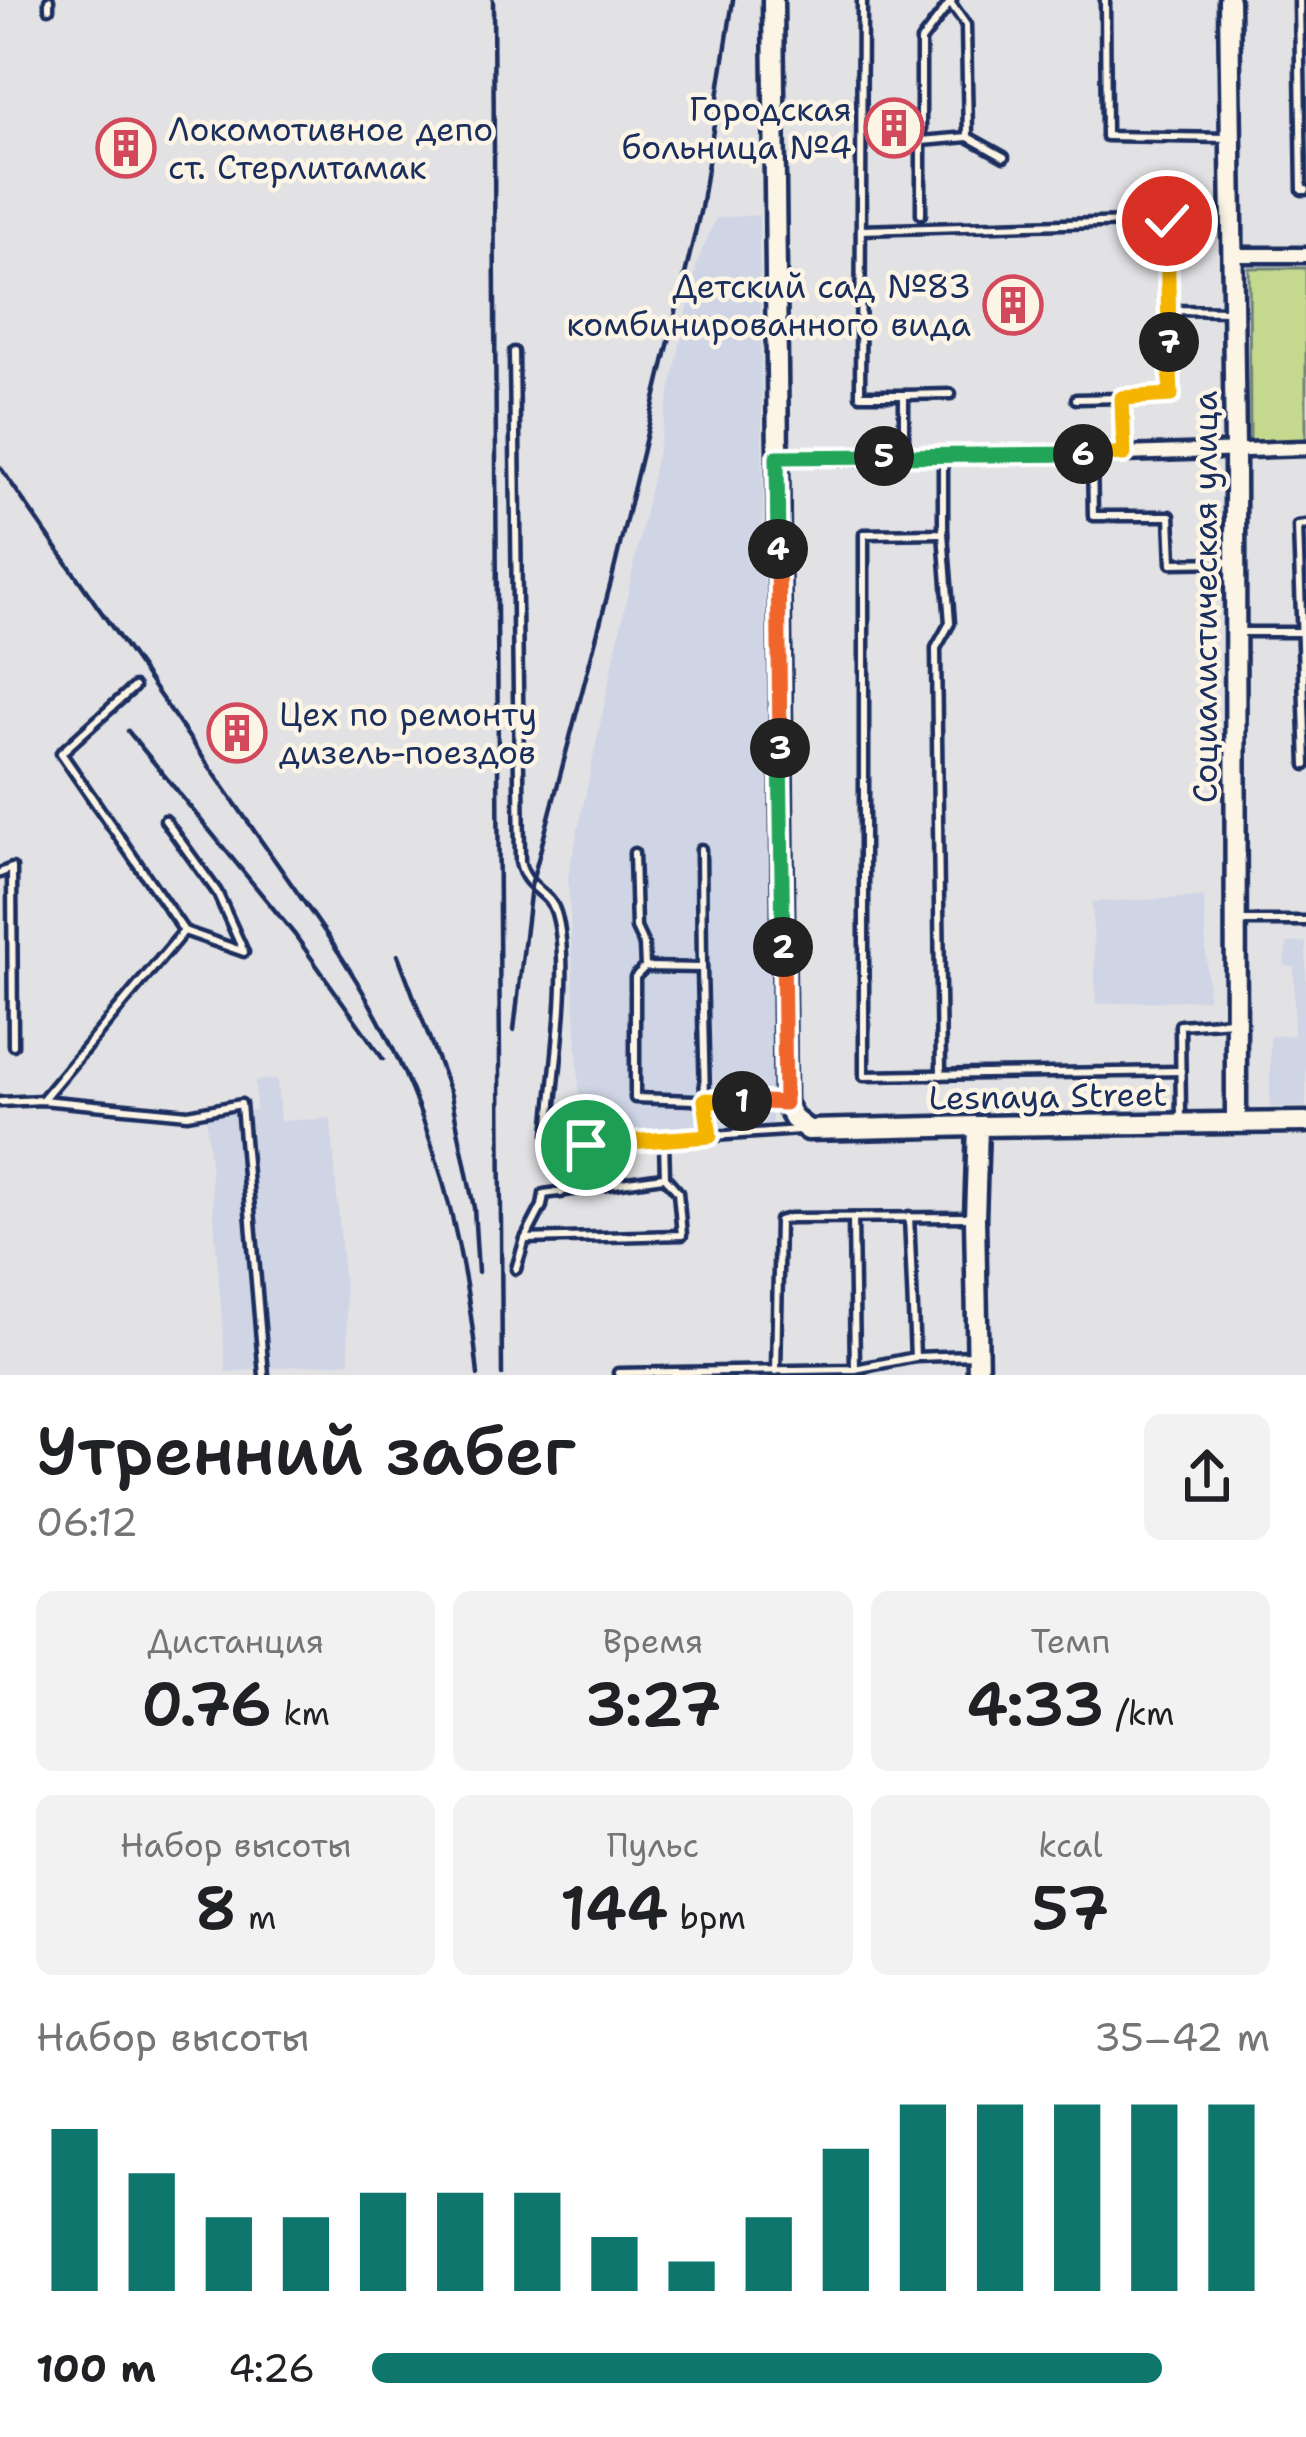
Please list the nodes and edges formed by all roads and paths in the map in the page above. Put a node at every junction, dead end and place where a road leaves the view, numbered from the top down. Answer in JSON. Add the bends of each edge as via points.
{"nodes":[{"id":1,"x":773,"y":0,"type":"edge"},
{"id":2,"x":862,"y":0,"type":"edge"},
{"id":3,"x":1105,"y":0,"type":"edge"},
{"id":4,"x":1229,"y":0,"type":"edge"},
{"id":5,"x":1299,"y":0,"type":"edge"},
{"id":6,"x":952,"y":2,"type":"edge"},
{"id":7,"x":968,"y":137,"type":"junction"},
{"id":8,"x":1230,"y":138,"type":"junction"},
{"id":9,"x":921,"y":141,"type":"junction"},
{"id":10,"x":1004,"y":158,"type":"dead end"},
{"id":11,"x":1306,"y":190,"type":"edge"},
{"id":12,"x":921,"y":214,"type":"dead end"},
{"id":13,"x":861,"y":230,"type":"junction"},
{"id":14,"x":1232,"y":255,"type":"junction"},
{"id":15,"x":1306,"y":255,"type":"edge"},
{"id":16,"x":1169,"y":310,"type":"junction"},
{"id":17,"x":1232,"y":311,"type":"junction"},
{"id":18,"x":514,"y":352,"type":"dead end"},
{"id":19,"x":951,"y":394,"type":"dead end"},
{"id":20,"x":904,"y":395,"type":"junction"},
{"id":21,"x":1122,"y":398,"type":"junction"},
{"id":22,"x":1076,"y":399,"type":"dead end"},
{"id":23,"x":1235,"y":448,"type":"junction"},
{"id":24,"x":1306,"y":448,"type":"edge"},
{"id":25,"x":943,"y":453,"type":"junction"},
{"id":26,"x":1092,"y":454,"type":"junction"},
{"id":27,"x":1124,"y":454,"type":"junction"},
{"id":28,"x":904,"y":456,"type":"junction"},
{"id":29,"x":777,"y":457,"type":"junction"},
{"id":30,"x":1306,"y":525,"type":"edge"},
{"id":31,"x":943,"y":533,"type":"junction"},
{"id":32,"x":1235,"y":562,"type":"junction"},
{"id":33,"x":1235,"y":632,"type":"junction"},
{"id":34,"x":1301,"y":632,"type":"junction"},
{"id":35,"x":134,"y":687,"type":"dead end"},
{"id":36,"x":1305,"y":717,"type":"edge"},
{"id":37,"x":1306,"y":765,"type":"edge"},
{"id":38,"x":165,"y":820,"type":"dead end"},
{"id":39,"x":701,"y":849,"type":"dead end"},
{"id":40,"x":634,"y":853,"type":"dead end"},
{"id":41,"x":0,"y":873,"type":"edge"},
{"id":42,"x":1237,"y":921,"type":"junction"},
{"id":43,"x":1306,"y":921,"type":"edge"},
{"id":44,"x":184,"y":931,"type":"junction"},
{"id":45,"x":645,"y":967,"type":"junction"},
{"id":46,"x":702,"y":968,"type":"junction"},
{"id":47,"x":1236,"y":1020,"type":"junction"},
{"id":48,"x":14,"y":1046,"type":"dead end"},
{"id":49,"x":1181,"y":1072,"type":"junction"},
{"id":50,"x":941,"y":1075,"type":"junction"},
{"id":51,"x":42,"y":1100,"type":"junction"},
{"id":52,"x":705,"y":1100,"type":"junction"},
{"id":53,"x":0,"y":1102,"type":"edge"},
{"id":54,"x":796,"y":1117,"type":"junction"},
{"id":55,"x":1236,"y":1122,"type":"junction"},
{"id":56,"x":1306,"y":1122,"type":"edge"},
{"id":57,"x":1181,"y":1124,"type":"junction"},
{"id":58,"x":979,"y":1126,"type":"junction"},
{"id":59,"x":710,"y":1136,"type":"junction"},
{"id":60,"x":664,"y":1141,"type":"junction"},
{"id":61,"x":570,"y":1156,"type":"junction"},
{"id":62,"x":665,"y":1177,"type":"junction"},
{"id":63,"x":561,"y":1193,"type":"junction"},
{"id":64,"x":909,"y":1216,"type":"junction"},
{"id":65,"x":853,"y":1218,"type":"junction"},
{"id":66,"x":975,"y":1218,"type":"junction"},
{"id":67,"x":525,"y":1239,"type":"junction"},
{"id":68,"x":516,"y":1270,"type":"dead end"},
{"id":69,"x":915,"y":1357,"type":"junction"},
{"id":70,"x":978,"y":1365,"type":"edge"},
{"id":71,"x":855,"y":1370,"type":"junction"},
{"id":72,"x":776,"y":1371,"type":"junction"},
{"id":73,"x":618,"y":1373,"type":"edge"},
{"id":74,"x":264,"y":1375,"type":"edge"}],
"edges":[{"from":1,"to":29,"type":"main road"},
{"from":2,"to":13,"type":"lane"},
{"from":3,"to":8,"type":"lane","via":[[1106,136]]},
{"from":4,"to":8,"type":"main road","name":"Социалистическая улица"},
{"from":5,"to":11,"type":"lane"},
{"from":6,"to":7,"type":"lane","via":[[966,25]]},
{"from":6,"to":9,"type":"lane","via":[[921,41]]},
{"from":7,"to":9,"type":"lane"},
{"from":7,"to":10,"type":"lane"},
{"from":8,"to":14,"type":"main road","name":"Социалистическая улица"},
{"from":9,"to":12,"type":"lane"},
{"from":13,"to":16,"type":"lane","via":[[1167,221]]},
{"from":13,"to":20,"type":"lane","via":[[860,395]]},
{"from":14,"to":15,"type":"street"},
{"from":14,"to":17,"type":"main road","name":"Социалистическая улица"},
{"from":16,"to":17,"type":"lane"},
{"from":16,"to":21,"type":"lane","via":[[1171,395]]},
{"from":17,"to":23,"type":"main road","name":"Социалистическая улица"},
{"from":18,"to":61,"type":"lane","via":[[520,862],[524,878],[554,905],[563,940],[549,1136]]},
{"from":19,"to":20,"type":"lane"},
{"from":20,"to":28,"type":"lane"},
{"from":21,"to":22,"type":"lane"},
{"from":21,"to":27,"type":"lane"},
{"from":23,"to":24,"type":"street"},
{"from":23,"to":27,"type":"street"},
{"from":23,"to":32,"type":"main road","name":"Социалистическая улица"},
{"from":25,"to":26,"type":"street"},
{"from":25,"to":28,"type":"street"},
{"from":25,"to":31,"type":"lane"},
{"from":26,"to":27,"type":"street"},
{"from":26,"to":32,"type":"lane","via":[[1094,516],[1170,516],[1172,562]]},
{"from":28,"to":29,"type":"street"},
{"from":29,"to":54,"type":"main road"},
{"from":30,"to":34,"type":"lane","via":[[1298,526]]},
{"from":31,"to":50,"type":"lane","via":[[950,623],[936,648]]},
{"from":31,"to":50,"type":"lane","via":[[864,534],[864,1076]]},
{"from":32,"to":33,"type":"main road","name":"Социалистическая улица"},
{"from":33,"to":34,"type":"lane"},
{"from":33,"to":42,"type":"main road","name":"Социалистическая улица"},
{"from":34,"to":36,"type":"lane"},
{"from":35,"to":44,"type":"lane","via":[[62,752]]},
{"from":36,"to":37,"type":"lane"},
{"from":38,"to":44,"type":"lane","via":[[218,892],[244,952]]},
{"from":39,"to":46,"type":"lane"},
{"from":40,"to":45,"type":"lane"},
{"from":41,"to":48,"type":"lane","via":[[12,868]]},
{"from":42,"to":43,"type":"lane"},
{"from":42,"to":47,"type":"main road","name":"Социалистическая улица"},
{"from":44,"to":51,"type":"lane"},
{"from":45,"to":46,"type":"lane"},
{"from":45,"to":52,"type":"lane","via":[[635,977],[635,1098]]},
{"from":46,"to":52,"type":"lane"},
{"from":47,"to":49,"type":"lane","via":[[1180,1024]]},
{"from":47,"to":55,"type":"main road","name":"Социалистическая улица"},
{"from":49,"to":50,"type":"lane"},
{"from":49,"to":57,"type":"lane"},
{"from":51,"to":53,"type":"lane"},
{"from":51,"to":74,"type":"lane","via":[[188,1114],[241,1105]]},
{"from":52,"to":54,"type":"lane"},
{"from":52,"to":59,"type":"lane"},
{"from":54,"to":58,"type":"main road","name":"Lesnaya Street"},
{"from":54,"to":59,"type":"lane"},
{"from":55,"to":56,"type":"main road","name":"Lesnaya Street"},
{"from":55,"to":57,"type":"main road","name":"Lesnaya Street"},
{"from":57,"to":58,"type":"main road","name":"Lesnaya Street"},
{"from":58,"to":66,"type":"main road"},
{"from":59,"to":60,"type":"lane"},
{"from":60,"to":61,"type":"lane","via":[[586,1145]]},
{"from":60,"to":62,"type":"lane"},
{"from":61,"to":63,"type":"lane"},
{"from":62,"to":63,"type":"lane"},
{"from":62,"to":67,"type":"lane","via":[[677,1192],[682,1234]]},
{"from":63,"to":67,"type":"lane","via":[[544,1194]]},
{"from":64,"to":65,"type":"lane"},
{"from":64,"to":66,"type":"lane"},
{"from":64,"to":69,"type":"lane"},
{"from":65,"to":71,"type":"lane"},
{"from":65,"to":72,"type":"lane","via":[[790,1218],[776,1226]]},
{"from":66,"to":70,"type":"main road"},
{"from":67,"to":68,"type":"lane"},
{"from":69,"to":70,"type":"lane"},
{"from":69,"to":71,"type":"lane"},
{"from":71,"to":72,"type":"lane"},
{"from":72,"to":73,"type":"lane"}]}
